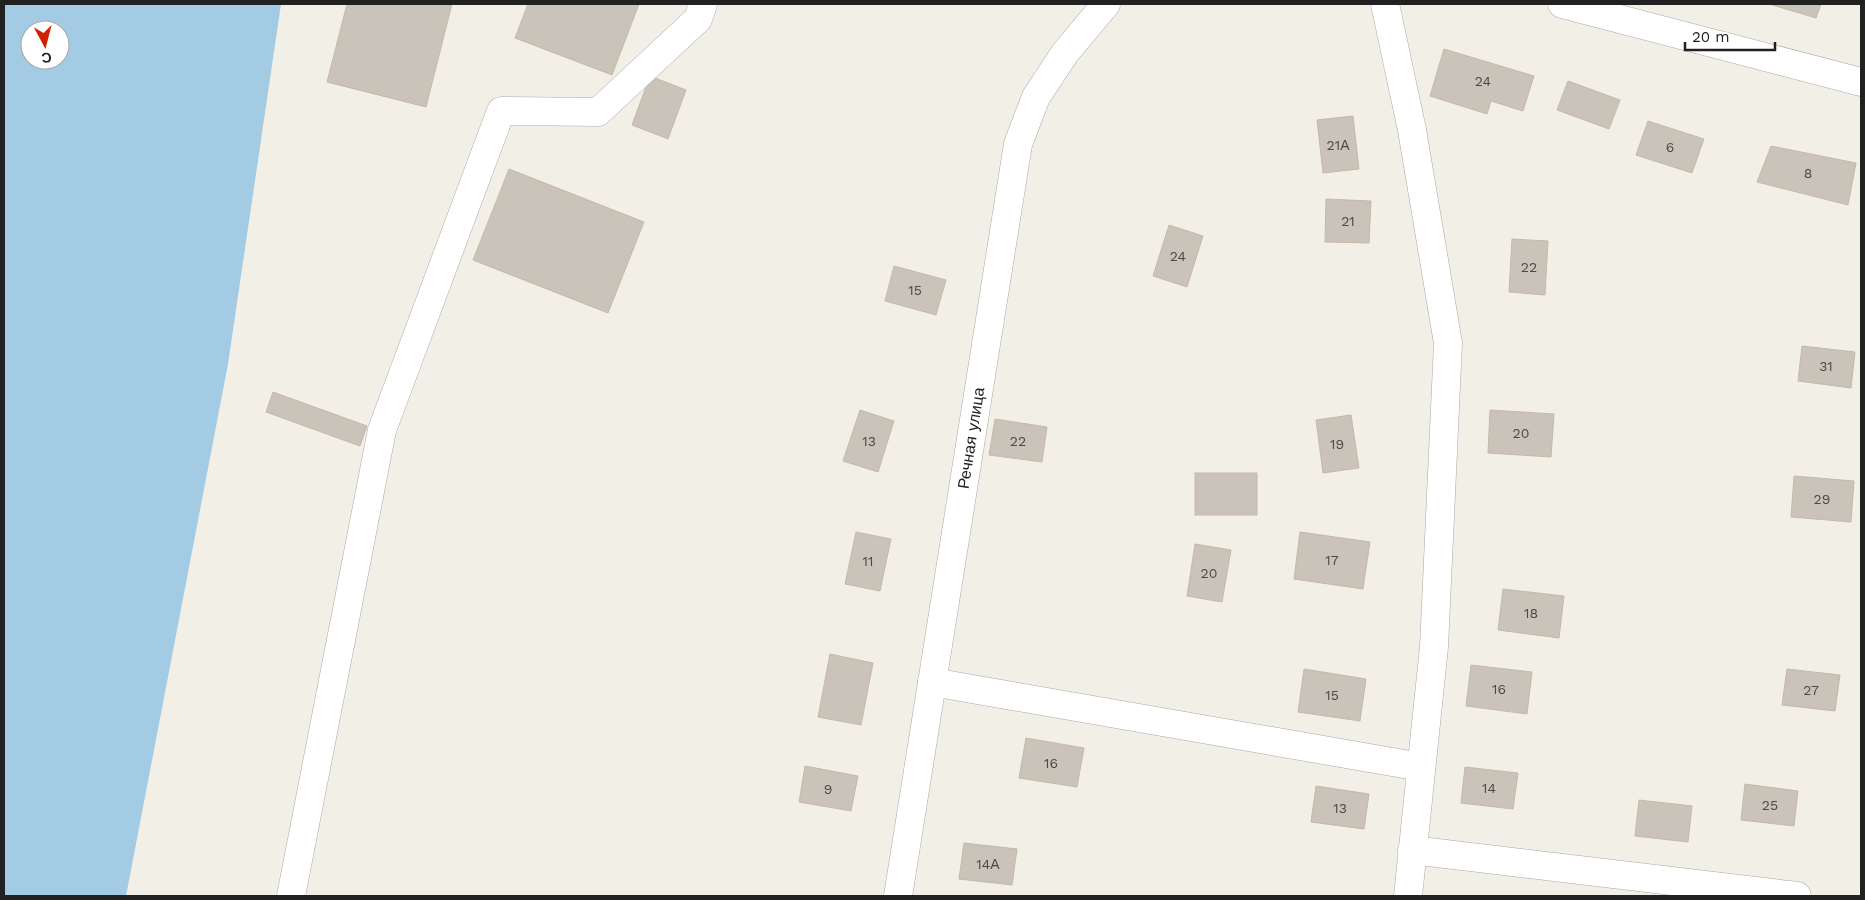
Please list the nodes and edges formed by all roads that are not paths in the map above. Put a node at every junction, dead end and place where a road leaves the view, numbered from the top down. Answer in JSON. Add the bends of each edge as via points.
{"nodes":[{"id":1,"x":703,"y":4,"type":"edge"},
{"id":2,"x":1106,"y":4,"type":"edge"},
{"id":3,"x":1385,"y":4,"type":"edge"},
{"id":4,"x":1562,"y":4,"type":"edge"},
{"id":5,"x":1861,"y":82,"type":"edge"},
{"id":6,"x":932,"y":682,"type":"junction"},
{"id":7,"x":1421,"y":767,"type":"junction"},
{"id":8,"x":1412,"y":850,"type":"junction"},
{"id":9,"x":291,"y":896,"type":"edge"},
{"id":10,"x":898,"y":896,"type":"edge"},
{"id":11,"x":1408,"y":896,"type":"edge"},
{"id":12,"x":1797,"y":896,"type":"edge"}],
"edges":[{"from":1,"to":9,"type":"street","via":[[698,18],[598,112],[501,111],[382,430]]},
{"from":2,"to":6,"type":"street","name":"Речная улица","via":[[1065,53],[1036,97],[1018,144]]},
{"from":3,"to":7,"type":"street","via":[[1412,130],[1448,343],[1434,648]]},
{"from":4,"to":5,"type":"street"},
{"from":6,"to":7,"type":"street"},
{"from":6,"to":10,"type":"street","name":"Речная улица"},
{"from":7,"to":8,"type":"street"},
{"from":8,"to":11,"type":"street"},
{"from":8,"to":12,"type":"street"}]}
